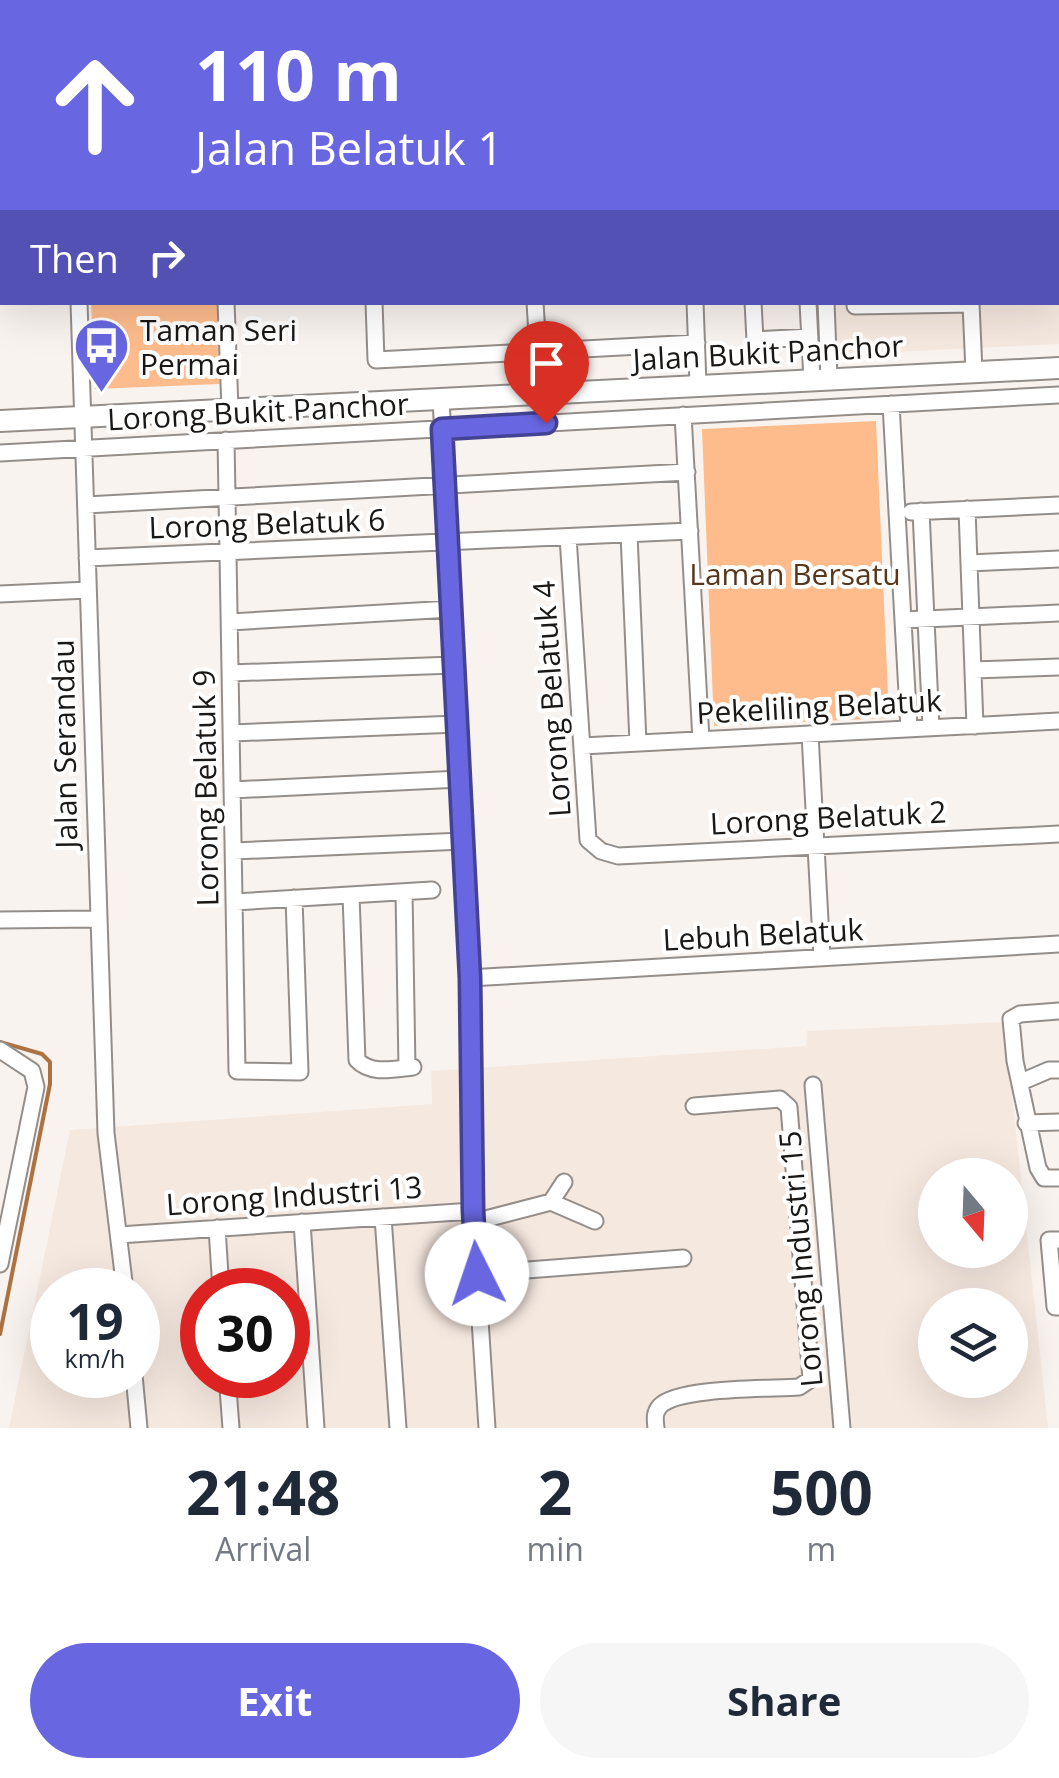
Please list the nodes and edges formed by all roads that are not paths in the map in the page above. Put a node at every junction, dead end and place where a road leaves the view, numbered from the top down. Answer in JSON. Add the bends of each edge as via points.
{"nodes":[{"id":1,"x":78,"y":305,"type":"edge"},
{"id":2,"x":226,"y":305,"type":"edge"},
{"id":3,"x":374,"y":305,"type":"edge"},
{"id":4,"x":535,"y":305,"type":"edge"},
{"id":5,"x":695,"y":305,"type":"edge"},
{"id":6,"x":754,"y":305,"type":"edge"},
{"id":7,"x":808,"y":305,"type":"edge"},
{"id":8,"x":826,"y":305,"type":"edge"},
{"id":9,"x":855,"y":305,"type":"edge"},
{"id":10,"x":913,"y":305,"type":"edge"},
{"id":11,"x":971,"y":305,"type":"edge"},
{"id":12,"x":810,"y":336,"type":"junction"},
{"id":13,"x":697,"y":343,"type":"junction"},
{"id":14,"x":538,"y":352,"type":"junction"},
{"id":15,"x":1059,"y":368,"type":"edge"},
{"id":16,"x":974,"y":371,"type":"junction"},
{"id":17,"x":821,"y":379,"type":"junction"},
{"id":18,"x":698,"y":385,"type":"junction"},
{"id":19,"x":1059,"y":395,"type":"edge"},
{"id":20,"x":441,"y":398,"type":"junction"},
{"id":21,"x":891,"y":404,"type":"junction"},
{"id":22,"x":230,"y":409,"type":"junction"},
{"id":23,"x":683,"y":415,"type":"junction"},
{"id":24,"x":83,"y":417,"type":"junction"},
{"id":25,"x":0,"y":421,"type":"edge"},
{"id":26,"x":442,"y":429,"type":"junction"},
{"id":27,"x":226,"y":440,"type":"junction"},
{"id":28,"x":84,"y":448,"type":"junction"},
{"id":29,"x":0,"y":452,"type":"edge"},
{"id":30,"x":686,"y":472,"type":"junction"},
{"id":31,"x":445,"y":486,"type":"junction"},
{"id":32,"x":228,"y":498,"type":"junction"},
{"id":33,"x":86,"y":506,"type":"junction"},
{"id":34,"x":1059,"y":506,"type":"edge"},
{"id":35,"x":967,"y":509,"type":"junction"},
{"id":36,"x":921,"y":511,"type":"junction"},
{"id":37,"x":897,"y":512,"type":"junction"},
{"id":38,"x":690,"y":531,"type":"junction"},
{"id":39,"x":629,"y":534,"type":"junction"},
{"id":40,"x":568,"y":537,"type":"junction"},
{"id":41,"x":448,"y":543,"type":"junction"},
{"id":42,"x":228,"y":552,"type":"junction"},
{"id":43,"x":87,"y":558,"type":"junction"},
{"id":44,"x":1059,"y":560,"type":"edge"},
{"id":45,"x":969,"y":562,"type":"junction"},
{"id":46,"x":88,"y":590,"type":"junction"},
{"id":47,"x":0,"y":594,"type":"edge"},
{"id":48,"x":451,"y":609,"type":"junction"},
{"id":49,"x":1059,"y":612,"type":"edge"},
{"id":50,"x":971,"y":617,"type":"junction"},
{"id":51,"x":926,"y":619,"type":"junction"},
{"id":52,"x":903,"y":620,"type":"junction"},
{"id":53,"x":230,"y":622,"type":"junction"},
{"id":54,"x":454,"y":665,"type":"junction"},
{"id":55,"x":1059,"y":667,"type":"edge"},
{"id":56,"x":973,"y":670,"type":"junction"},
{"id":57,"x":230,"y":673,"type":"junction"},
{"id":58,"x":1059,"y":721,"type":"edge"},
{"id":59,"x":457,"y":724,"type":"junction"},
{"id":60,"x":975,"y":726,"type":"junction"},
{"id":61,"x":931,"y":728,"type":"junction"},
{"id":62,"x":909,"y":729,"type":"junction"},
{"id":63,"x":232,"y":732,"type":"junction"},
{"id":64,"x":810,"y":734,"type":"junction"},
{"id":65,"x":702,"y":740,"type":"junction"},
{"id":66,"x":638,"y":743,"type":"junction"},
{"id":67,"x":582,"y":746,"type":"junction"},
{"id":68,"x":460,"y":779,"type":"junction"},
{"id":69,"x":232,"y":790,"type":"junction"},
{"id":70,"x":1059,"y":834,"type":"edge"},
{"id":71,"x":463,"y":841,"type":"junction"},
{"id":72,"x":816,"y":846,"type":"junction"},
{"id":73,"x":234,"y":850,"type":"junction"},
{"id":74,"x":601,"y":851,"type":"joint"},
{"id":75,"x":432,"y":890,"type":"dead end"},
{"id":76,"x":404,"y":892,"type":"junction"},
{"id":77,"x":351,"y":895,"type":"junction"},
{"id":78,"x":294,"y":898,"type":"junction"},
{"id":79,"x":234,"y":902,"type":"junction"},
{"id":80,"x":96,"y":919,"type":"junction"},
{"id":81,"x":0,"y":920,"type":"edge"},
{"id":82,"x":1059,"y":944,"type":"edge"},
{"id":83,"x":822,"y":958,"type":"junction"},
{"id":84,"x":470,"y":978,"type":"junction"},
{"id":85,"x":1059,"y":1011,"type":"edge"},
{"id":86,"x":0,"y":1050,"type":"edge"},
{"id":87,"x":1059,"y":1070,"type":"edge"},
{"id":88,"x":1021,"y":1082,"type":"junction"},
{"id":89,"x":813,"y":1086,"type":"dead end"},
{"id":90,"x":694,"y":1106,"type":"dead end"},
{"id":91,"x":1059,"y":1122,"type":"edge"},
{"id":92,"x":1026,"y":1123,"type":"junction"},
{"id":93,"x":1059,"y":1178,"type":"edge"},
{"id":94,"x":564,"y":1182,"type":"dead end"},
{"id":95,"x":551,"y":1202,"type":"junction"},
{"id":96,"x":473,"y":1216,"type":"junction"},
{"id":97,"x":382,"y":1217,"type":"junction"},
{"id":98,"x":595,"y":1221,"type":"dead end"},
{"id":99,"x":302,"y":1222,"type":"junction"},
{"id":100,"x":217,"y":1228,"type":"junction"},
{"id":101,"x":119,"y":1235,"type":"junction"},
{"id":102,"x":1059,"y":1240,"type":"edge"},
{"id":103,"x":683,"y":1258,"type":"dead end"},
{"id":104,"x":0,"y":1264,"type":"edge"},
{"id":105,"x":123,"y":1268,"type":"edge"},
{"id":106,"x":220,"y":1268,"type":"edge"},
{"id":107,"x":477,"y":1274,"type":"junction"},
{"id":108,"x":1059,"y":1307,"type":"edge"},
{"id":109,"x":137,"y":1398,"type":"edge"},
{"id":110,"x":229,"y":1398,"type":"edge"},
{"id":111,"x":140,"y":1428,"type":"edge"},
{"id":112,"x":231,"y":1428,"type":"edge"},
{"id":113,"x":316,"y":1428,"type":"edge"},
{"id":114,"x":398,"y":1428,"type":"edge"},
{"id":115,"x":488,"y":1428,"type":"edge"},
{"id":116,"x":656,"y":1428,"type":"edge"},
{"id":117,"x":842,"y":1428,"type":"edge"}],
"edges":[{"from":1,"to":24,"type":"street","name":"Jalan Serandau"},
{"from":2,"to":22,"type":"street"},
{"from":3,"to":14,"type":"street","via":[[376,360]]},
{"from":4,"to":14,"type":"street"},
{"from":5,"to":13,"type":"street"},
{"from":6,"to":12,"type":"street","via":[[755,340]]},
{"from":7,"to":12,"type":"street"},
{"from":8,"to":17,"type":"street"},
{"from":9,"to":10,"type":"street"},
{"from":11,"to":16,"type":"street"},
{"from":12,"to":17,"type":"street"},
{"from":13,"to":14,"type":"street"},
{"from":13,"to":18,"type":"street"},
{"from":15,"to":16,"type":"main road","name":"Jalan Bukit Panchor"},
{"from":16,"to":17,"type":"main road","name":"Jalan Bukit Panchor"},
{"from":17,"to":18,"type":"main road","name":"Jalan Bukit Panchor"},
{"from":18,"to":20,"type":"main road","name":"Jalan Bukit Panchor"},
{"from":19,"to":21,"type":"street","name":"Lorong Bukit Panchor"},
{"from":20,"to":22,"type":"main road","name":"Jalan Bukit Panchor"},
{"from":20,"to":26,"type":"street"},
{"from":21,"to":23,"type":"street","name":"Lorong Bukit Panchor"},
{"from":21,"to":37,"type":"street"},
{"from":22,"to":24,"type":"main road","name":"Jalan Bukit Panchor"},
{"from":23,"to":26,"type":"street","name":"Lorong Bukit Panchor"},
{"from":23,"to":30,"type":"street"},
{"from":24,"to":25,"type":"main road","name":"Jalan Bukit Panchor"},
{"from":24,"to":28,"type":"street","name":"Jalan Serandau"},
{"from":26,"to":27,"type":"street","name":"Lorong Bukit Panchor"},
{"from":26,"to":31,"type":"street"},
{"from":27,"to":28,"type":"street","name":"Lorong Bukit Panchor"},
{"from":27,"to":32,"type":"street","name":"Lorong Belatuk 9"},
{"from":28,"to":29,"type":"street","name":"Lorong Bukit Panchor"},
{"from":28,"to":33,"type":"street","name":"Jalan Serandau"},
{"from":30,"to":31,"type":"street"},
{"from":30,"to":38,"type":"street"},
{"from":31,"to":32,"type":"street"},
{"from":31,"to":41,"type":"street"},
{"from":32,"to":33,"type":"street"},
{"from":32,"to":42,"type":"street","name":"Lorong Belatuk 9"},
{"from":33,"to":43,"type":"street","name":"Jalan Serandau"},
{"from":34,"to":35,"type":"street"},
{"from":35,"to":36,"type":"street"},
{"from":35,"to":45,"type":"street"},
{"from":36,"to":37,"type":"street"},
{"from":36,"to":51,"type":"street"},
{"from":37,"to":52,"type":"street"},
{"from":38,"to":39,"type":"street","name":"Lorong Belatuk 6"},
{"from":38,"to":65,"type":"street"},
{"from":39,"to":40,"type":"street","name":"Lorong Belatuk 6"},
{"from":39,"to":66,"type":"street"},
{"from":40,"to":41,"type":"street","name":"Lorong Belatuk 6"},
{"from":40,"to":67,"type":"street","name":"Lorong Belatuk 4"},
{"from":41,"to":42,"type":"street","name":"Lorong Belatuk 6"},
{"from":41,"to":48,"type":"street"},
{"from":42,"to":43,"type":"street","name":"Lorong Belatuk 6"},
{"from":42,"to":53,"type":"street","name":"Lorong Belatuk 9"},
{"from":43,"to":46,"type":"street","name":"Jalan Serandau"},
{"from":44,"to":45,"type":"street"},
{"from":45,"to":50,"type":"street"},
{"from":46,"to":47,"type":"street"},
{"from":46,"to":80,"type":"street","name":"Jalan Serandau"},
{"from":48,"to":53,"type":"street"},
{"from":48,"to":54,"type":"street"},
{"from":49,"to":50,"type":"street"},
{"from":50,"to":51,"type":"street"},
{"from":50,"to":56,"type":"street"},
{"from":51,"to":52,"type":"street"},
{"from":51,"to":61,"type":"street"},
{"from":52,"to":62,"type":"street"},
{"from":53,"to":57,"type":"street","name":"Lorong Belatuk 9"},
{"from":54,"to":57,"type":"street"},
{"from":54,"to":59,"type":"street"},
{"from":55,"to":56,"type":"street"},
{"from":56,"to":60,"type":"street"},
{"from":57,"to":63,"type":"street","name":"Lorong Belatuk 9"},
{"from":58,"to":60,"type":"street","name":"Pekeliling Belatuk"},
{"from":59,"to":63,"type":"street"},
{"from":59,"to":68,"type":"street"},
{"from":60,"to":61,"type":"street","name":"Pekeliling Belatuk"},
{"from":61,"to":62,"type":"street","name":"Pekeliling Belatuk"},
{"from":62,"to":64,"type":"street","name":"Pekeliling Belatuk"},
{"from":63,"to":69,"type":"street","name":"Lorong Belatuk 9"},
{"from":64,"to":65,"type":"street","name":"Pekeliling Belatuk"},
{"from":64,"to":72,"type":"street"},
{"from":65,"to":66,"type":"street","name":"Pekeliling Belatuk"},
{"from":66,"to":67,"type":"street","name":"Pekeliling Belatuk"},
{"from":67,"to":74,"type":"street","name":"Lorong Belatuk 4","via":[[588,840]]},
{"from":68,"to":69,"type":"street"},
{"from":68,"to":71,"type":"street"},
{"from":69,"to":73,"type":"street","name":"Lorong Belatuk 9"},
{"from":70,"to":72,"type":"street","name":"Lorong Belatuk 2"},
{"from":71,"to":73,"type":"street"},
{"from":71,"to":84,"type":"street"},
{"from":72,"to":74,"type":"street","name":"Lorong Belatuk 2","via":[[618,856]]},
{"from":72,"to":83,"type":"street"},
{"from":73,"to":79,"type":"street","name":"Lorong Belatuk 9"},
{"from":75,"to":76,"type":"street"},
{"from":76,"to":77,"type":"street"},
{"from":76,"to":77,"type":"street","via":[[410,1067],[376,1070],[357,1060]]},
{"from":77,"to":78,"type":"street"},
{"from":78,"to":79,"type":"street"},
{"from":78,"to":79,"type":"street","name":"Lorong Belatuk 9","via":[[300,1072],[238,1072]]},
{"from":80,"to":81,"type":"street"},
{"from":80,"to":101,"type":"street","name":"Jalan Serandau","via":[[106,1134]]},
{"from":82,"to":83,"type":"street","name":"Lebuh Belatuk"},
{"from":83,"to":84,"type":"street","name":"Lebuh Belatuk"},
{"from":84,"to":96,"type":"street"},
{"from":85,"to":88,"type":"street","via":[[1012,1019]]},
{"from":86,"to":104,"type":"street","via":[[32,1070],[36,1088]]},
{"from":87,"to":88,"type":"street"},
{"from":88,"to":92,"type":"street"},
{"from":89,"to":117,"type":"street","name":"Lorong Industri 15"},
{"from":90,"to":116,"type":"street","via":[[780,1098],[790,1107],[811,1379],[799,1387],[663,1402]]},
{"from":91,"to":92,"type":"street"},
{"from":92,"to":93,"type":"street","via":[[1044,1178]]},
{"from":94,"to":95,"type":"street"},
{"from":95,"to":96,"type":"street","name":"Lorong Industri 13"},
{"from":95,"to":98,"type":"street"},
{"from":96,"to":97,"type":"street","name":"Lorong Industri 13"},
{"from":96,"to":107,"type":"street"},
{"from":97,"to":99,"type":"street","name":"Lorong Industri 13"},
{"from":97,"to":114,"type":"street"},
{"from":99,"to":100,"type":"street","name":"Lorong Industri 13"},
{"from":99,"to":113,"type":"street"},
{"from":100,"to":101,"type":"street","name":"Lorong Industri 13"},
{"from":100,"to":106,"type":"street"},
{"from":101,"to":105,"type":"street","name":"Jalan Serandau"},
{"from":102,"to":108,"type":"street","via":[[1049,1240]]},
{"from":103,"to":107,"type":"street"},
{"from":107,"to":115,"type":"street"},
{"from":109,"to":111,"type":"street"},
{"from":110,"to":112,"type":"street"}]}
